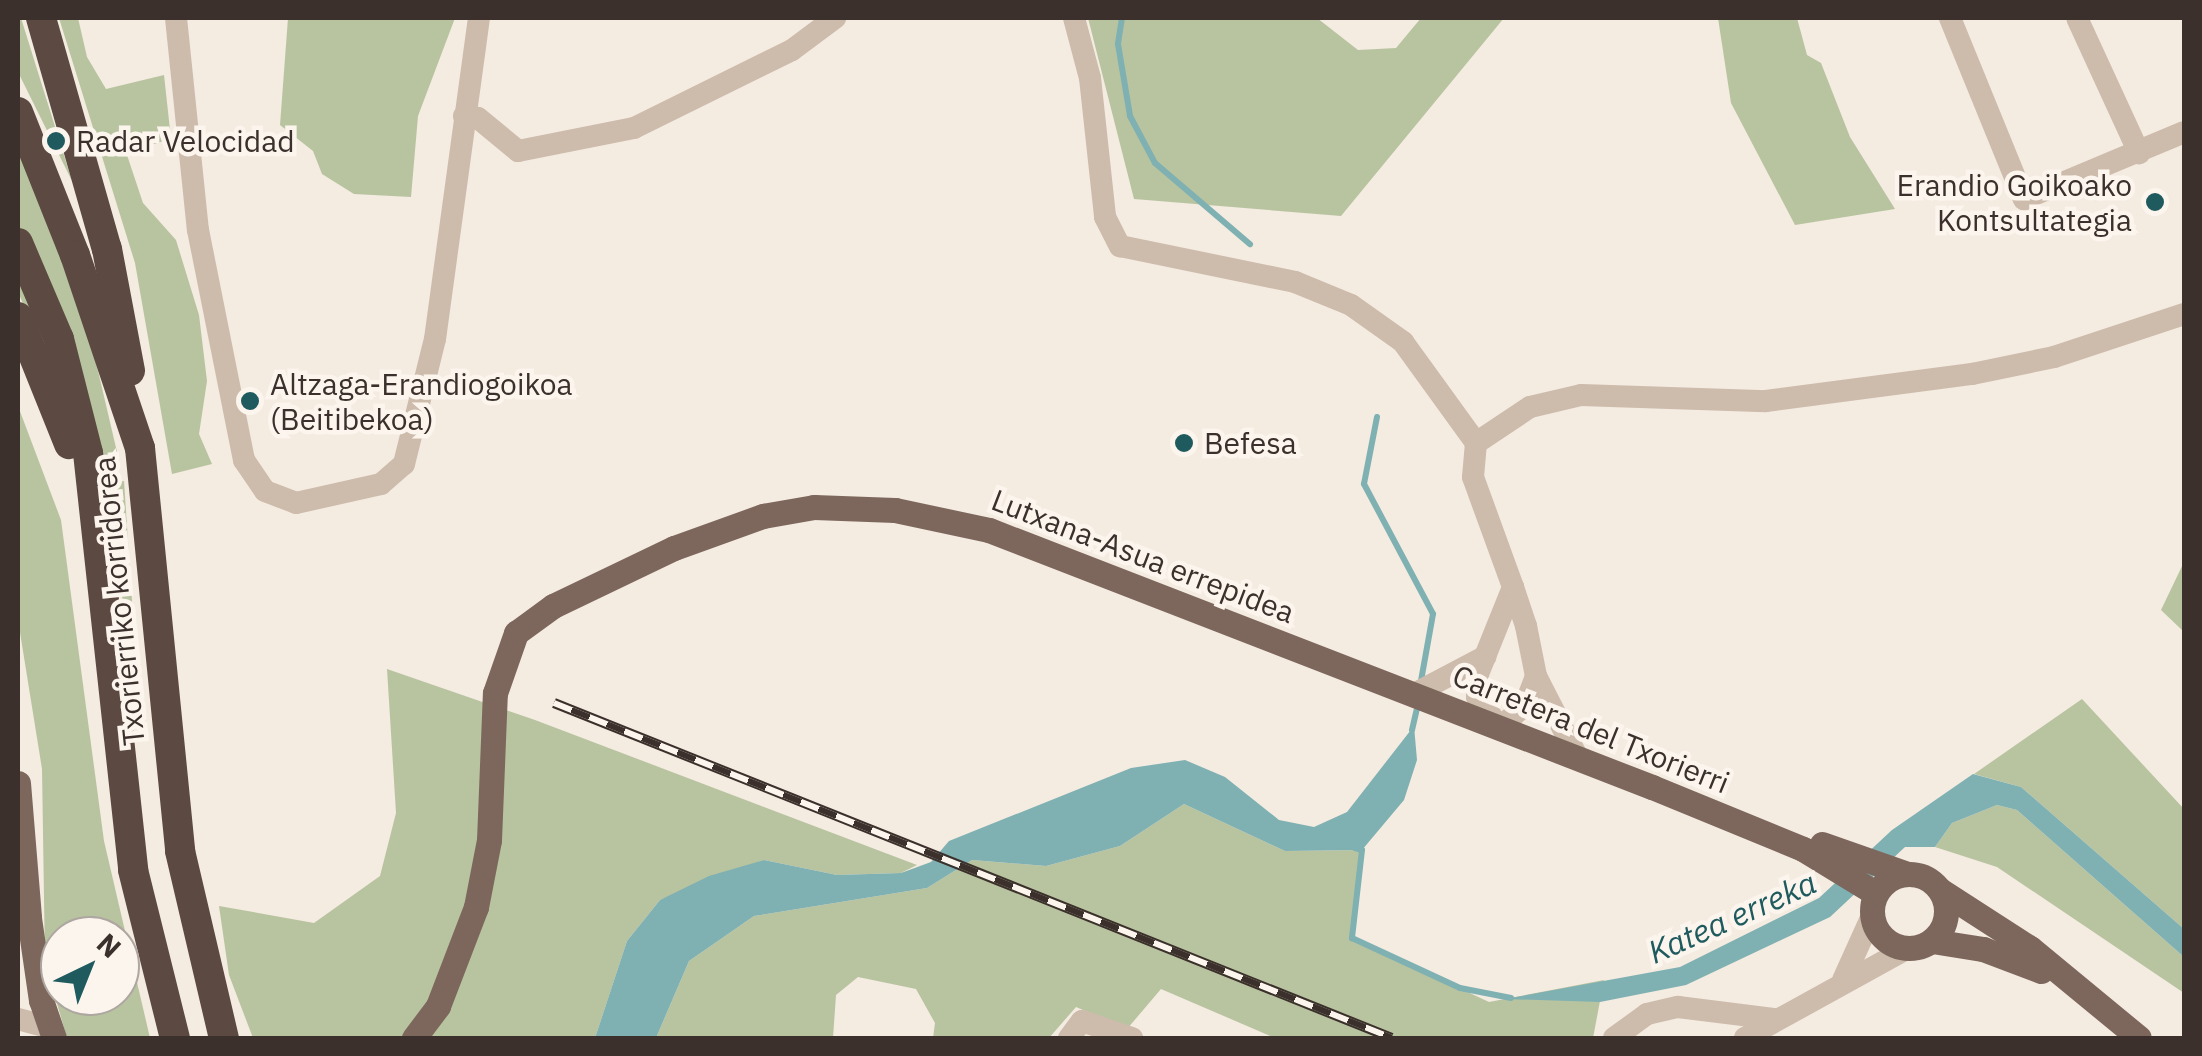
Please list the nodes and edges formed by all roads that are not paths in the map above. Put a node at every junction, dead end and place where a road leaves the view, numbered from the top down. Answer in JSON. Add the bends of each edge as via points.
{"nodes":[{"id":1,"x":41,"y":18,"type":"edge"},
{"id":2,"x":176,"y":18,"type":"edge"},
{"id":3,"x":479,"y":18,"type":"edge"},
{"id":4,"x":836,"y":18,"type":"edge"},
{"id":5,"x":1074,"y":18,"type":"edge"},
{"id":6,"x":1950,"y":18,"type":"edge"},
{"id":7,"x":2077,"y":18,"type":"edge"},
{"id":8,"x":18,"y":112,"type":"edge"},
{"id":9,"x":464,"y":116,"type":"junction"},
{"id":10,"x":2184,"y":132,"type":"edge"},
{"id":11,"x":2139,"y":153,"type":"junction"},
{"id":12,"x":18,"y":243,"type":"edge"},
{"id":13,"x":2184,"y":314,"type":"edge"},
{"id":14,"x":18,"y":318,"type":"edge"},
{"id":15,"x":18,"y":341,"type":"edge"},
{"id":16,"x":64,"y":428,"type":"junction"},
{"id":17,"x":1476,"y":443,"type":"junction"},
{"id":18,"x":140,"y":448,"type":"junction"},
{"id":19,"x":94,"y":518,"type":"junction"},
{"id":20,"x":1513,"y":588,"type":"junction"},
{"id":21,"x":1486,"y":656,"type":"junction"},
{"id":22,"x":1536,"y":676,"type":"junction"},
{"id":23,"x":1414,"y":694,"type":"junction"},
{"id":24,"x":1500,"y":728,"type":"junction"},
{"id":25,"x":1578,"y":758,"type":"junction"},
{"id":26,"x":18,"y":783,"type":"edge"},
{"id":27,"x":1744,"y":825,"type":"junction"},
{"id":28,"x":1907,"y":874,"type":"junction"},
{"id":29,"x":1940,"y":890,"type":"junction"},
{"id":30,"x":1874,"y":906,"type":"junction"},
{"id":31,"x":29,"y":918,"type":"junction"},
{"id":32,"x":1932,"y":941,"type":"junction"},
{"id":33,"x":18,"y":944,"type":"edge"},
{"id":34,"x":1906,"y":949,"type":"junction"},
{"id":35,"x":1844,"y":980,"type":"junction"},
{"id":36,"x":2081,"y":992,"type":"junction"},
{"id":37,"x":1778,"y":1018,"type":"junction"},
{"id":38,"x":18,"y":1019,"type":"edge"},
{"id":39,"x":51,"y":1033,"type":"edge"},
{"id":40,"x":175,"y":1038,"type":"edge"},
{"id":41,"x":224,"y":1038,"type":"edge"},
{"id":42,"x":414,"y":1038,"type":"edge"},
{"id":43,"x":1069,"y":1038,"type":"edge"},
{"id":44,"x":1132,"y":1038,"type":"edge"},
{"id":45,"x":1614,"y":1038,"type":"edge"},
{"id":46,"x":1745,"y":1038,"type":"edge"},
{"id":47,"x":2138,"y":1038,"type":"edge"}],
"edges":[{"from":1,"to":18,"type":"highway","via":[[122,314]]},
{"from":2,"to":9,"type":"street","via":[[192,192],[239,438],[253,477],[277,499],[352,494],[381,484],[404,464],[435,339]]},
{"from":3,"to":9,"type":"street"},
{"from":4,"to":9,"type":"street","via":[[792,50],[634,128],[518,151],[478,118]]},
{"from":5,"to":17,"type":"street","via":[[1090,78],[1105,217],[1120,246],[1295,282],[1351,305],[1404,342]]},
{"from":6,"to":11,"type":"street","via":[[2024,199]]},
{"from":7,"to":11,"type":"street"},
{"from":8,"to":18,"type":"highway","name":"Txorierriko korridorea","via":[[76,254]]},
{"from":10,"to":11,"type":"street"},
{"from":12,"to":19,"type":"highway","name":"Txorierriko korridorea","via":[[76,399]]},
{"from":13,"to":17,"type":"street","via":[[2054,357],[1838,393],[1766,401],[1581,394],[1530,407]]},
{"from":14,"to":16,"type":"highway"},
{"from":15,"to":16,"type":"highway"},
{"from":16,"to":19,"type":"highway"},
{"from":17,"to":20,"type":"street","via":[[1473,477]]},
{"from":18,"to":41,"type":"highway","name":"Txorierriko korridorea","via":[[180,851]]},
{"from":19,"to":40,"type":"highway","name":"Txorierriko korridorea","via":[[133,870]]},
{"from":20,"to":21,"type":"street"},
{"from":20,"to":22,"type":"street"},
{"from":21,"to":23,"type":"street"},
{"from":21,"to":24,"type":"street","via":[[1476,697]]},
{"from":22,"to":24,"type":"street","via":[[1525,705]]},
{"from":22,"to":25,"type":"street"},
{"from":23,"to":24,"type":"main road","name":"Carretera del Txorierri"},
{"from":23,"to":42,"type":"main road","name":"Lutxana-Asua errepidea","via":[[988,530],[894,510],[814,507],[732,526],[625,569],[516,633],[494,693],[489,840],[476,907],[438,1006]]},
{"from":24,"to":25,"type":"main road","name":"Carretera del Txorierri"},
{"from":25,"to":27,"type":"main road","name":"Carretera del Txorierri"},
{"from":26,"to":31,"type":"main road"},
{"from":27,"to":28,"type":"main road","name":"Carretera del Txorierri"},
{"from":27,"to":30,"type":"main road","name":"Carretera del Txorierri","via":[[1842,868]]},
{"from":28,"to":29,"type":"main road"},
{"from":28,"to":30,"type":"main road"},
{"from":29,"to":32,"type":"main road","via":[[1946,912]]},
{"from":29,"to":36,"type":"main road","via":[[2030,948]]},
{"from":30,"to":34,"type":"main road","via":[[1880,936]]},
{"from":30,"to":35,"type":"street"},
{"from":31,"to":33,"type":"street"},
{"from":31,"to":39,"type":"main road"},
{"from":32,"to":34,"type":"main road"},
{"from":32,"to":36,"type":"main road","via":[[2013,958]]},
{"from":34,"to":35,"type":"street"},
{"from":35,"to":37,"type":"street"},
{"from":36,"to":47,"type":"main road"},
{"from":37,"to":45,"type":"street","via":[[1678,1008],[1647,1014]]},
{"from":37,"to":46,"type":"street"},
{"from":38,"to":39,"type":"street"},
{"from":43,"to":44,"type":"street","via":[[1082,1020]]}]}
